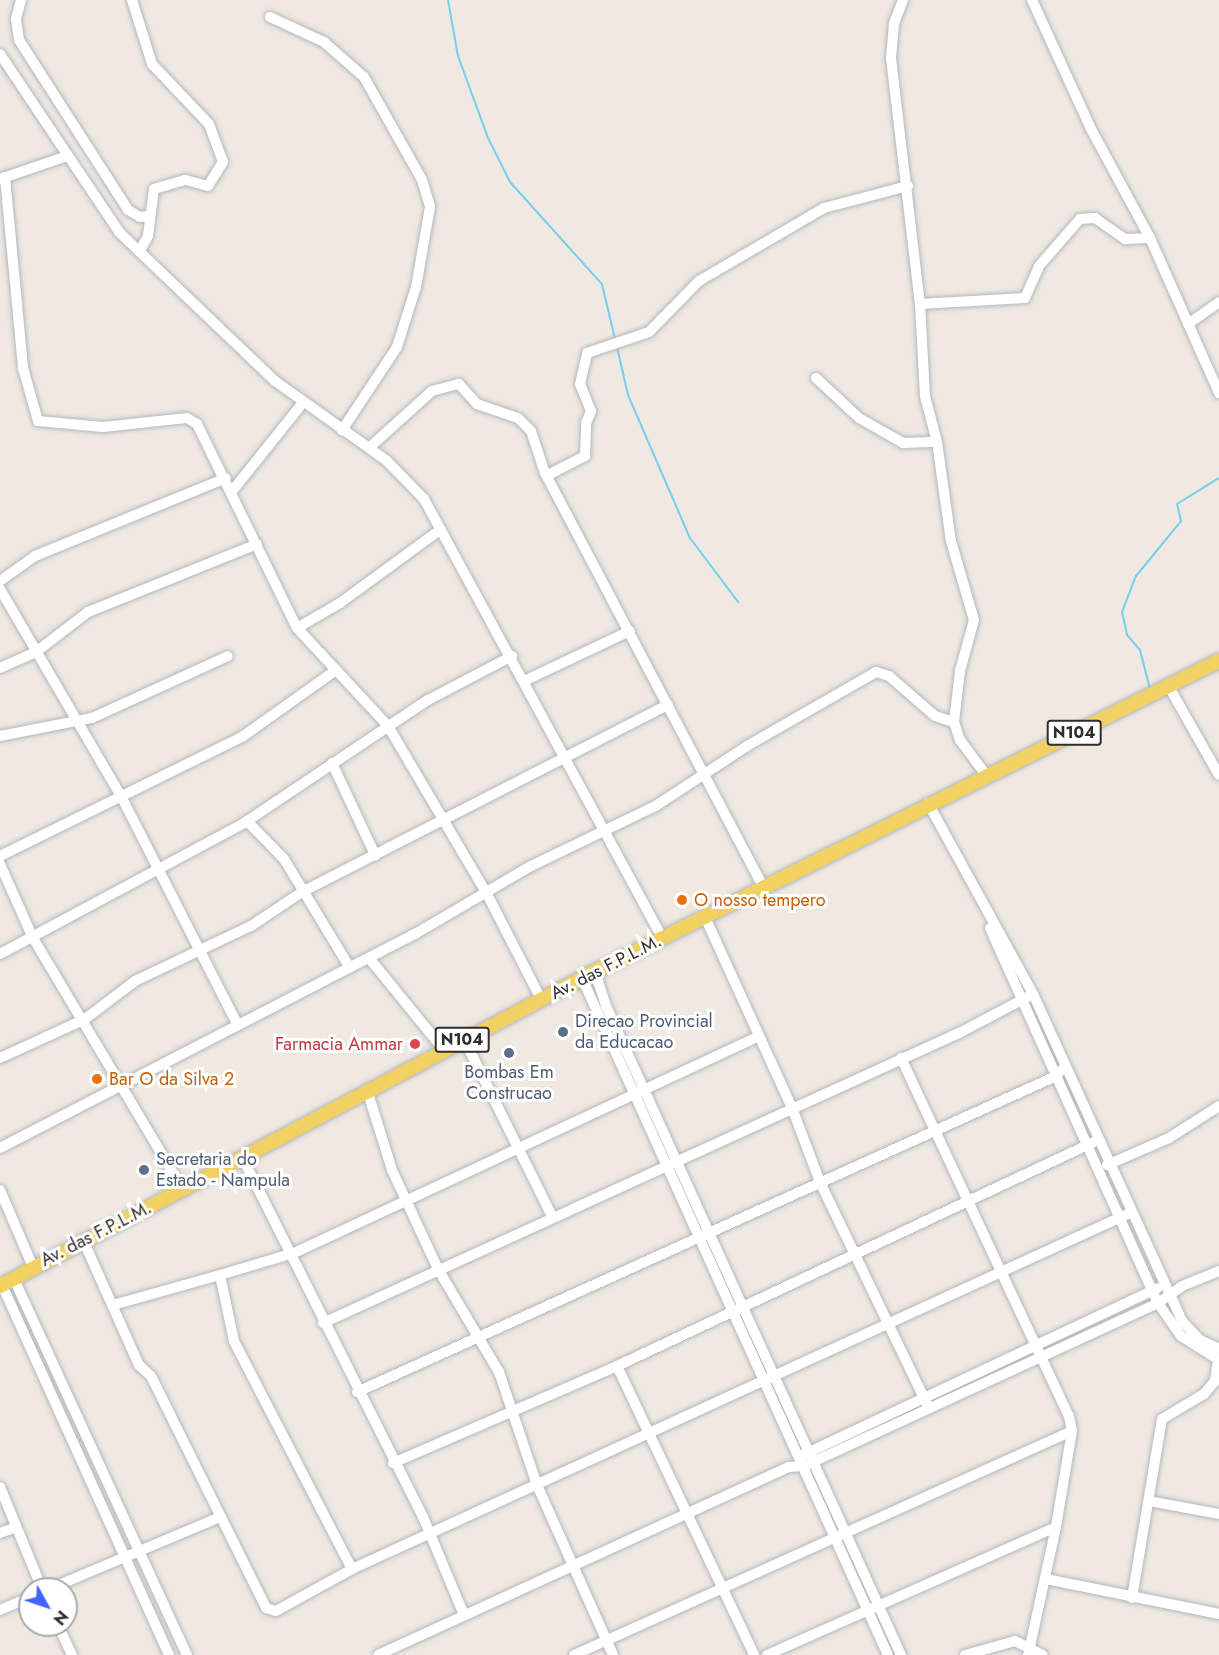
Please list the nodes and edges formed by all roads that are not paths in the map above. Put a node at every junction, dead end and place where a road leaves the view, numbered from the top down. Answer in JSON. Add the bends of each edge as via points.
{"nodes":[{"id":1,"x":21,"y":0,"type":"edge"},
{"id":2,"x":132,"y":0,"type":"edge"},
{"id":3,"x":902,"y":0,"type":"edge"},
{"id":4,"x":1032,"y":0,"type":"edge"},
{"id":5,"x":270,"y":17,"type":"dead end"},
{"id":6,"x":0,"y":54,"type":"edge"},
{"id":7,"x":67,"y":156,"type":"junction"},
{"id":8,"x":2,"y":178,"type":"edge"},
{"id":9,"x":908,"y":186,"type":"junction"},
{"id":10,"x":150,"y":216,"type":"junction"},
{"id":11,"x":1150,"y":238,"type":"junction"},
{"id":12,"x":139,"y":252,"type":"junction"},
{"id":13,"x":1219,"y":302,"type":"edge"},
{"id":14,"x":920,"y":303,"type":"junction"},
{"id":15,"x":1188,"y":324,"type":"junction"},
{"id":16,"x":816,"y":378,"type":"dead end"},
{"id":17,"x":1219,"y":393,"type":"edge"},
{"id":18,"x":302,"y":404,"type":"junction"},
{"id":19,"x":342,"y":430,"type":"junction"},
{"id":20,"x":937,"y":442,"type":"junction"},
{"id":21,"x":369,"y":447,"type":"junction"},
{"id":22,"x":548,"y":475,"type":"junction"},
{"id":23,"x":226,"y":478,"type":"junction"},
{"id":24,"x":233,"y":490,"type":"junction"},
{"id":25,"x":441,"y":529,"type":"junction"},
{"id":26,"x":256,"y":544,"type":"junction"},
{"id":27,"x":0,"y":588,"type":"edge"},
{"id":28,"x":297,"y":628,"type":"junction"},
{"id":29,"x":630,"y":631,"type":"junction"},
{"id":30,"x":36,"y":652,"type":"junction"},
{"id":31,"x":228,"y":656,"type":"dead end"},
{"id":32,"x":512,"y":656,"type":"junction"},
{"id":33,"x":1219,"y":661,"type":"edge"},
{"id":34,"x":0,"y":668,"type":"edge"},
{"id":35,"x":336,"y":670,"type":"junction"},
{"id":36,"x":524,"y":681,"type":"junction"},
{"id":37,"x":1169,"y":687,"type":"junction"},
{"id":38,"x":668,"y":705,"type":"junction"},
{"id":39,"x":76,"y":718,"type":"junction"},
{"id":40,"x":954,"y":722,"type":"junction"},
{"id":41,"x":388,"y":726,"type":"junction"},
{"id":42,"x":0,"y":736,"type":"edge"},
{"id":43,"x":565,"y":760,"type":"junction"},
{"id":44,"x":332,"y":763,"type":"junction"},
{"id":45,"x":707,"y":773,"type":"junction"},
{"id":46,"x":986,"y":775,"type":"junction"},
{"id":47,"x":1219,"y":775,"type":"edge"},
{"id":48,"x":121,"y":796,"type":"junction"},
{"id":49,"x":928,"y":803,"type":"junction"},
{"id":50,"x":247,"y":821,"type":"junction"},
{"id":51,"x":446,"y":822,"type":"junction"},
{"id":52,"x":606,"y":828,"type":"junction"},
{"id":53,"x":375,"y":855,"type":"junction"},
{"id":54,"x":0,"y":856,"type":"edge"},
{"id":55,"x":0,"y":864,"type":"edge"},
{"id":56,"x":156,"y":872,"type":"junction"},
{"id":57,"x":764,"y":888,"type":"junction"},
{"id":58,"x":302,"y":892,"type":"junction"},
{"id":59,"x":487,"y":894,"type":"junction"},
{"id":60,"x":984,"y":908,"type":"junction"},
{"id":61,"x":705,"y":917,"type":"junction"},
{"id":62,"x":33,"y":938,"type":"junction"},
{"id":63,"x":662,"y":938,"type":"junction"},
{"id":64,"x":199,"y":951,"type":"junction"},
{"id":65,"x":0,"y":954,"type":"edge"},
{"id":66,"x":369,"y":958,"type":"junction"},
{"id":67,"x":350,"y":968,"type":"junction"},
{"id":68,"x":595,"y":972,"type":"junction"},
{"id":69,"x":582,"y":978,"type":"junction"},
{"id":70,"x":1033,"y":994,"type":"junction"},
{"id":71,"x":542,"y":1000,"type":"junction"},
{"id":72,"x":1023,"y":1003,"type":"junction"},
{"id":73,"x":85,"y":1019,"type":"junction"},
{"id":74,"x":237,"y":1024,"type":"junction"},
{"id":75,"x":757,"y":1037,"type":"junction"},
{"id":76,"x":464,"y":1039,"type":"junction"},
{"id":77,"x":444,"y":1050,"type":"junction"},
{"id":78,"x":0,"y":1058,"type":"edge"},
{"id":79,"x":902,"y":1058,"type":"junction"},
{"id":80,"x":1065,"y":1067,"type":"junction"},
{"id":81,"x":1054,"y":1077,"type":"junction"},
{"id":82,"x":125,"y":1086,"type":"junction"},
{"id":83,"x":645,"y":1089,"type":"junction"},
{"id":84,"x":368,"y":1093,"type":"junction"},
{"id":85,"x":633,"y":1094,"type":"junction"},
{"id":86,"x":1219,"y":1106,"type":"edge"},
{"id":87,"x":792,"y":1108,"type":"junction"},
{"id":88,"x":934,"y":1131,"type":"junction"},
{"id":89,"x":1096,"y":1141,"type":"junction"},
{"id":90,"x":516,"y":1145,"type":"junction"},
{"id":91,"x":0,"y":1148,"type":"edge"},
{"id":92,"x":1086,"y":1148,"type":"junction"},
{"id":93,"x":243,"y":1159,"type":"junction"},
{"id":94,"x":677,"y":1162,"type":"junction"},
{"id":95,"x":1107,"y":1165,"type":"junction"},
{"id":96,"x":666,"y":1167,"type":"junction"},
{"id":97,"x":820,"y":1182,"type":"junction"},
{"id":98,"x":0,"y":1190,"type":"edge"},
{"id":99,"x":183,"y":1190,"type":"junction"},
{"id":100,"x":405,"y":1200,"type":"junction"},
{"id":101,"x":966,"y":1201,"type":"junction"},
{"id":102,"x":552,"y":1216,"type":"junction"},
{"id":103,"x":1125,"y":1216,"type":"junction"},
{"id":104,"x":711,"y":1234,"type":"junction"},
{"id":105,"x":699,"y":1239,"type":"junction"},
{"id":106,"x":83,"y":1240,"type":"junction"},
{"id":107,"x":856,"y":1252,"type":"junction"},
{"id":108,"x":294,"y":1253,"type":"junction"},
{"id":109,"x":33,"y":1267,"type":"junction"},
{"id":110,"x":438,"y":1269,"type":"junction"},
{"id":111,"x":1219,"y":1270,"type":"edge"},
{"id":112,"x":1000,"y":1273,"type":"junction"},
{"id":113,"x":220,"y":1275,"type":"junction"},
{"id":114,"x":5,"y":1284,"type":"edge"},
{"id":115,"x":1164,"y":1284,"type":"junction"},
{"id":116,"x":1182,"y":1286,"type":"junction"},
{"id":117,"x":1152,"y":1291,"type":"junction"},
{"id":118,"x":1170,"y":1296,"type":"junction"},
{"id":119,"x":744,"y":1303,"type":"junction"},
{"id":120,"x":1158,"y":1303,"type":"junction"},
{"id":121,"x":112,"y":1305,"type":"junction"},
{"id":122,"x":732,"y":1309,"type":"junction"},
{"id":123,"x":888,"y":1322,"type":"junction"},
{"id":124,"x":323,"y":1323,"type":"junction"},
{"id":125,"x":476,"y":1336,"type":"junction"},
{"id":126,"x":1039,"y":1351,"type":"junction"},
{"id":127,"x":1219,"y":1356,"type":"edge"},
{"id":128,"x":617,"y":1366,"type":"junction"},
{"id":129,"x":770,"y":1379,"type":"junction"},
{"id":130,"x":357,"y":1392,"type":"junction"},
{"id":131,"x":927,"y":1402,"type":"junction"},
{"id":132,"x":511,"y":1412,"type":"junction"},
{"id":133,"x":1072,"y":1431,"type":"junction"},
{"id":134,"x":650,"y":1435,"type":"junction"},
{"id":135,"x":806,"y":1459,"type":"junction"},
{"id":136,"x":393,"y":1463,"type":"junction"},
{"id":137,"x":537,"y":1485,"type":"junction"},
{"id":138,"x":0,"y":1487,"type":"edge"},
{"id":139,"x":1149,"y":1501,"type":"junction"},
{"id":140,"x":686,"y":1514,"type":"junction"},
{"id":141,"x":1219,"y":1514,"type":"edge"},
{"id":142,"x":219,"y":1517,"type":"junction"},
{"id":143,"x":1056,"y":1527,"type":"junction"},
{"id":144,"x":14,"y":1528,"type":"junction"},
{"id":145,"x":0,"y":1533,"type":"edge"},
{"id":146,"x":430,"y":1536,"type":"junction"},
{"id":147,"x":842,"y":1537,"type":"junction"},
{"id":148,"x":142,"y":1552,"type":"junction"},
{"id":149,"x":126,"y":1559,"type":"junction"},
{"id":150,"x":574,"y":1564,"type":"junction"},
{"id":151,"x":352,"y":1569,"type":"junction"},
{"id":152,"x":36,"y":1577,"type":"edge"},
{"id":153,"x":78,"y":1578,"type":"edge"},
{"id":154,"x":1046,"y":1579,"type":"junction"},
{"id":155,"x":722,"y":1589,"type":"junction"},
{"id":156,"x":1132,"y":1598,"type":"junction"},
{"id":157,"x":18,"y":1602,"type":"edge"},
{"id":158,"x":874,"y":1609,"type":"junction"},
{"id":159,"x":0,"y":1610,"type":"edge"},
{"id":160,"x":1219,"y":1614,"type":"edge"},
{"id":161,"x":464,"y":1616,"type":"junction"},
{"id":162,"x":64,"y":1637,"type":"edge"},
{"id":163,"x":606,"y":1640,"type":"junction"},
{"id":164,"x":1029,"y":1651,"type":"edge"},
{"id":165,"x":72,"y":1655,"type":"edge"},
{"id":166,"x":169,"y":1655,"type":"edge"},
{"id":167,"x":187,"y":1655,"type":"edge"},
{"id":168,"x":378,"y":1655,"type":"edge"},
{"id":169,"x":574,"y":1655,"type":"edge"},
{"id":170,"x":613,"y":1655,"type":"edge"},
{"id":171,"x":754,"y":1655,"type":"edge"},
{"id":172,"x":766,"y":1655,"type":"edge"},
{"id":173,"x":888,"y":1655,"type":"edge"},
{"id":174,"x":901,"y":1655,"type":"edge"},
{"id":175,"x":965,"y":1655,"type":"edge"},
{"id":176,"x":1043,"y":1655,"type":"edge"}],
"edges":[{"from":1,"to":10,"type":"street","via":[[16,20],[19,40],[128,210],[140,217]]},
{"from":2,"to":10,"type":"street","via":[[152,64],[209,124],[223,162],[208,186],[185,180],[160,183],[154,189]]},
{"from":3,"to":9,"type":"street","via":[[894,24],[891,58]]},
{"from":4,"to":11,"type":"street","via":[[1091,129]]},
{"from":5,"to":19,"type":"street","via":[[324,42],[364,77],[422,180],[430,207],[416,287],[397,348]]},
{"from":6,"to":7,"type":"street"},
{"from":7,"to":8,"type":"street"},
{"from":7,"to":12,"type":"street","via":[[102,210]]},
{"from":8,"to":23,"type":"street","via":[[22,368],[38,421],[103,427],[187,418],[197,424]]},
{"from":9,"to":14,"type":"street"},
{"from":9,"to":22,"type":"street","via":[[824,208],[699,282],[649,333],[587,353],[580,384],[591,411],[586,423],[585,456]]},
{"from":10,"to":12,"type":"street","via":[[148,236]]},
{"from":11,"to":14,"type":"street","via":[[1125,239],[1095,218],[1080,219],[1040,266],[1025,298]]},
{"from":11,"to":15,"type":"street"},
{"from":12,"to":18,"type":"street"},
{"from":13,"to":15,"type":"street"},
{"from":14,"to":20,"type":"street","via":[[925,396]]},
{"from":15,"to":17,"type":"street"},
{"from":16,"to":20,"type":"street","via":[[859,418],[903,443]]},
{"from":18,"to":19,"type":"street"},
{"from":18,"to":24,"type":"street"},
{"from":19,"to":21,"type":"street"},
{"from":20,"to":40,"type":"street","via":[[951,541],[974,620],[960,671]]},
{"from":21,"to":22,"type":"street","via":[[432,392],[459,384],[477,404],[518,418],[531,431]]},
{"from":21,"to":25,"type":"street","via":[[406,478]]},
{"from":22,"to":29,"type":"street"},
{"from":23,"to":24,"type":"street"},
{"from":23,"to":27,"type":"street","via":[[35,556]]},
{"from":24,"to":26,"type":"street"},
{"from":25,"to":28,"type":"street","via":[[340,603]]},
{"from":25,"to":32,"type":"street"},
{"from":26,"to":28,"type":"street"},
{"from":26,"to":30,"type":"street","via":[[88,612]]},
{"from":27,"to":30,"type":"street"},
{"from":28,"to":35,"type":"street"},
{"from":29,"to":36,"type":"street"},
{"from":29,"to":38,"type":"street"},
{"from":30,"to":34,"type":"street"},
{"from":30,"to":39,"type":"street"},
{"from":31,"to":39,"type":"street","via":[[92,718]]},
{"from":32,"to":36,"type":"street"},
{"from":32,"to":41,"type":"street"},
{"from":33,"to":37,"type":"main road","name":"Av. das F.P.L.M.","number":"N104"},
{"from":35,"to":41,"type":"street"},
{"from":35,"to":48,"type":"street","via":[[242,737]]},
{"from":36,"to":43,"type":"street"},
{"from":37,"to":46,"type":"main road","name":"Av. das F.P.L.M.","number":"N104"},
{"from":37,"to":47,"type":"street","via":[[1196,742]]},
{"from":38,"to":43,"type":"street"},
{"from":38,"to":45,"type":"street"},
{"from":39,"to":42,"type":"street"},
{"from":39,"to":48,"type":"street"},
{"from":40,"to":45,"type":"street","via":[[935,716],[889,676],[876,672]]},
{"from":40,"to":46,"type":"street","via":[[960,740]]},
{"from":41,"to":44,"type":"street"},
{"from":41,"to":51,"type":"street"},
{"from":43,"to":51,"type":"street"},
{"from":43,"to":52,"type":"street"},
{"from":44,"to":50,"type":"street"},
{"from":44,"to":53,"type":"street"},
{"from":45,"to":52,"type":"street","via":[[657,805]]},
{"from":45,"to":57,"type":"street"},
{"from":46,"to":49,"type":"main road","name":"Av. das F.P.L.M.","number":"N104"},
{"from":48,"to":54,"type":"street"},
{"from":48,"to":56,"type":"street"},
{"from":49,"to":57,"type":"main road","name":"Av. das F.P.L.M.","number":"N104"},
{"from":49,"to":60,"type":"street"},
{"from":50,"to":56,"type":"street"},
{"from":50,"to":58,"type":"street","via":[[284,859]]},
{"from":51,"to":53,"type":"street"},
{"from":51,"to":59,"type":"street"},
{"from":52,"to":59,"type":"street"},
{"from":52,"to":63,"type":"street"},
{"from":53,"to":58,"type":"street"},
{"from":55,"to":62,"type":"street"},
{"from":56,"to":62,"type":"street"},
{"from":56,"to":64,"type":"street"},
{"from":57,"to":61,"type":"main road","name":"Av. das F.P.L.M.","number":"N104"},
{"from":58,"to":64,"type":"street","via":[[251,926]]},
{"from":58,"to":67,"type":"street"},
{"from":59,"to":66,"type":"street"},
{"from":59,"to":71,"type":"street"},
{"from":60,"to":70,"type":"street"},
{"from":60,"to":72,"type":"street"},
{"from":61,"to":63,"type":"main road","name":"Av. das F.P.L.M.","number":"N104"},
{"from":61,"to":75,"type":"street"},
{"from":62,"to":65,"type":"street"},
{"from":62,"to":73,"type":"street"},
{"from":63,"to":68,"type":"main road","name":"Av. das F.P.L.M.","number":"N104"},
{"from":64,"to":73,"type":"street","via":[[135,981]]},
{"from":64,"to":74,"type":"street"},
{"from":66,"to":67,"type":"street"},
{"from":66,"to":77,"type":"street"},
{"from":67,"to":74,"type":"street"},
{"from":68,"to":69,"type":"main road","name":"Av. das F.P.L.M.","number":"N104"},
{"from":68,"to":83,"type":"street"},
{"from":69,"to":71,"type":"main road","name":"Av. das F.P.L.M.","number":"N104"},
{"from":69,"to":85,"type":"street"},
{"from":70,"to":72,"type":"street"},
{"from":70,"to":80,"type":"street"},
{"from":71,"to":76,"type":"main road","name":"Av. das F.P.L.M.","number":"N104"},
{"from":72,"to":79,"type":"street"},
{"from":72,"to":81,"type":"street"},
{"from":73,"to":78,"type":"street"},
{"from":73,"to":82,"type":"street"},
{"from":74,"to":82,"type":"street"},
{"from":75,"to":83,"type":"street"},
{"from":75,"to":87,"type":"street"},
{"from":76,"to":77,"type":"main road","name":"Av. das F.P.L.M.","number":"N104"},
{"from":76,"to":90,"type":"street"},
{"from":77,"to":84,"type":"main road","name":"Av. das F.P.L.M.","number":"N104"},
{"from":79,"to":87,"type":"street"},
{"from":79,"to":88,"type":"street"},
{"from":80,"to":81,"type":"street"},
{"from":80,"to":89,"type":"street"},
{"from":81,"to":88,"type":"street"},
{"from":81,"to":92,"type":"street"},
{"from":82,"to":91,"type":"street"},
{"from":82,"to":99,"type":"street"},
{"from":83,"to":85,"type":"street"},
{"from":83,"to":94,"type":"street"},
{"from":84,"to":93,"type":"main road","name":"Av. das F.P.L.M.","number":"N104"},
{"from":84,"to":100,"type":"street"},
{"from":85,"to":90,"type":"street"},
{"from":85,"to":96,"type":"street"},
{"from":86,"to":95,"type":"street","via":[[1169,1138]]},
{"from":87,"to":94,"type":"street"},
{"from":87,"to":97,"type":"street"},
{"from":88,"to":97,"type":"street"},
{"from":88,"to":101,"type":"street"},
{"from":89,"to":92,"type":"street"},
{"from":89,"to":95,"type":"street"},
{"from":90,"to":100,"type":"street"},
{"from":90,"to":102,"type":"street"},
{"from":92,"to":101,"type":"street"},
{"from":92,"to":103,"type":"street"},
{"from":93,"to":99,"type":"main road","name":"Av. das F.P.L.M.","number":"N104"},
{"from":93,"to":108,"type":"street"},
{"from":94,"to":96,"type":"street"},
{"from":94,"to":104,"type":"street"},
{"from":95,"to":103,"type":"street"},
{"from":96,"to":102,"type":"street"},
{"from":96,"to":105,"type":"street"},
{"from":97,"to":104,"type":"street"},
{"from":97,"to":107,"type":"street"},
{"from":98,"to":109,"type":"street"},
{"from":99,"to":106,"type":"main road","name":"Av. das F.P.L.M.","number":"N104"},
{"from":100,"to":108,"type":"street"},
{"from":100,"to":110,"type":"street"},
{"from":101,"to":107,"type":"street"},
{"from":101,"to":112,"type":"street"},
{"from":102,"to":110,"type":"street"},
{"from":103,"to":112,"type":"street"},
{"from":103,"to":115,"type":"street"},
{"from":103,"to":117,"type":"street"},
{"from":104,"to":105,"type":"street"},
{"from":104,"to":119,"type":"street"},
{"from":105,"to":122,"type":"street"},
{"from":105,"to":125,"type":"street"},
{"from":106,"to":109,"type":"main road","name":"Av. das F.P.L.M.","number":"N104"},
{"from":106,"to":121,"type":"street"},
{"from":107,"to":119,"type":"street"},
{"from":107,"to":123,"type":"street"},
{"from":108,"to":113,"type":"street"},
{"from":108,"to":124,"type":"street"},
{"from":109,"to":114,"type":"main road","name":"Av. das F.P.L.M.","number":"N104"},
{"from":110,"to":124,"type":"street"},
{"from":110,"to":125,"type":"street"},
{"from":111,"to":116,"type":"street"},
{"from":112,"to":123,"type":"street"},
{"from":112,"to":126,"type":"street"},
{"from":113,"to":121,"type":"street"},
{"from":113,"to":151,"type":"street","via":[[234,1341]]},
{"from":114,"to":148,"type":"street"},
{"from":114,"to":149,"type":"street"},
{"from":115,"to":116,"type":"street"},
{"from":115,"to":117,"type":"street"},
{"from":115,"to":118,"type":"street"},
{"from":116,"to":118,"type":"street"},
{"from":117,"to":120,"type":"street"},
{"from":117,"to":126,"type":"street"},
{"from":118,"to":120,"type":"street"},
{"from":118,"to":127,"type":"street","via":[[1188,1330]]},
{"from":119,"to":122,"type":"street"},
{"from":119,"to":129,"type":"street"},
{"from":120,"to":126,"type":"street"},
{"from":120,"to":127,"type":"street","via":[[1181,1336]]},
{"from":121,"to":142,"type":"street"},
{"from":122,"to":128,"type":"street"},
{"from":122,"to":129,"type":"street"},
{"from":123,"to":129,"type":"street"},
{"from":123,"to":131,"type":"street"},
{"from":124,"to":130,"type":"street"},
{"from":125,"to":130,"type":"street"},
{"from":125,"to":132,"type":"street","via":[[499,1372]]},
{"from":126,"to":131,"type":"street"},
{"from":126,"to":133,"type":"street"},
{"from":127,"to":139,"type":"street","via":[[1215,1381],[1204,1394],[1161,1419]]},
{"from":128,"to":132,"type":"street"},
{"from":128,"to":134,"type":"street"},
{"from":129,"to":134,"type":"street"},
{"from":129,"to":135,"type":"street"},
{"from":130,"to":136,"type":"street"},
{"from":131,"to":135,"type":"street"},
{"from":132,"to":136,"type":"street"},
{"from":132,"to":137,"type":"street"},
{"from":133,"to":143,"type":"street"},
{"from":133,"to":147,"type":"street"},
{"from":134,"to":137,"type":"street"},
{"from":134,"to":140,"type":"street"},
{"from":135,"to":140,"type":"street"},
{"from":135,"to":147,"type":"street"},
{"from":136,"to":146,"type":"street"},
{"from":137,"to":146,"type":"street"},
{"from":137,"to":150,"type":"street"},
{"from":138,"to":144,"type":"street"},
{"from":139,"to":141,"type":"street"},
{"from":139,"to":156,"type":"street"},
{"from":140,"to":150,"type":"street"},
{"from":140,"to":155,"type":"street"},
{"from":142,"to":148,"type":"street"},
{"from":142,"to":151,"type":"street","via":[[270,1611]]},
{"from":143,"to":154,"type":"street"},
{"from":143,"to":158,"type":"street"},
{"from":144,"to":145,"type":"street"},
{"from":144,"to":152,"type":"street"},
{"from":146,"to":151,"type":"street"},
{"from":146,"to":161,"type":"street"},
{"from":147,"to":155,"type":"street"},
{"from":147,"to":158,"type":"street"},
{"from":148,"to":149,"type":"street"},
{"from":148,"to":167,"type":"street"},
{"from":149,"to":153,"type":"street"},
{"from":149,"to":166,"type":"street"},
{"from":150,"to":161,"type":"street"},
{"from":150,"to":163,"type":"street"},
{"from":154,"to":156,"type":"street"},
{"from":154,"to":164,"type":"street"},
{"from":155,"to":163,"type":"street"},
{"from":155,"to":171,"type":"street"},
{"from":156,"to":160,"type":"street"},
{"from":157,"to":159,"type":"street"},
{"from":158,"to":172,"type":"street"},
{"from":158,"to":173,"type":"street"},
{"from":158,"to":174,"type":"street"},
{"from":161,"to":168,"type":"street"},
{"from":162,"to":165,"type":"street"},
{"from":163,"to":169,"type":"street"},
{"from":163,"to":170,"type":"street"},
{"from":164,"to":175,"type":"street","via":[[1007,1641]]},
{"from":164,"to":176,"type":"street"}]}
